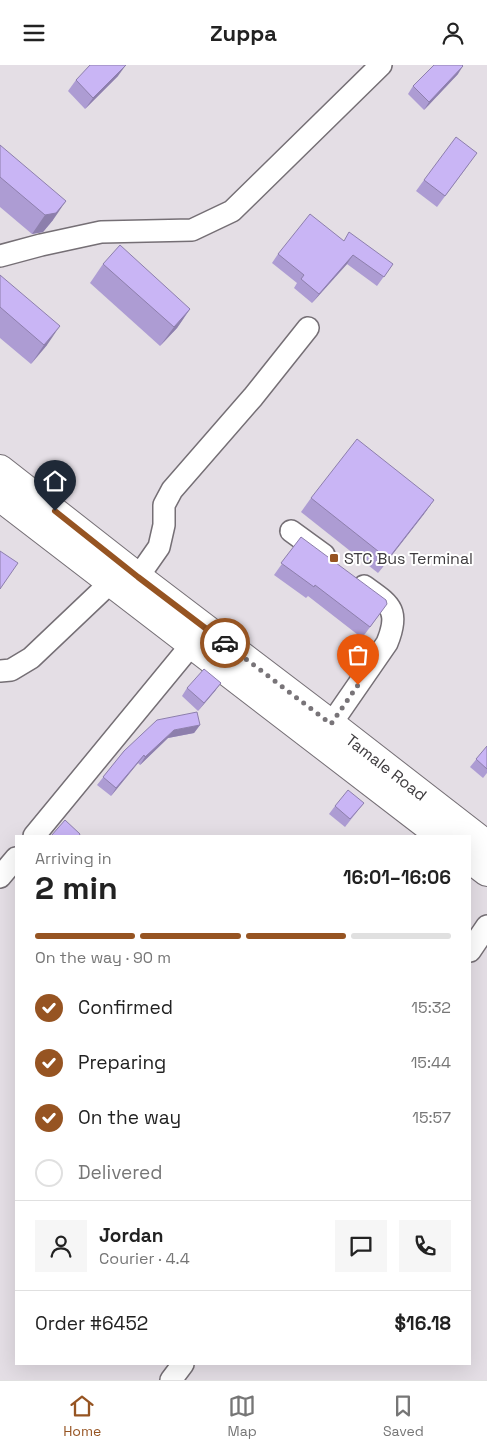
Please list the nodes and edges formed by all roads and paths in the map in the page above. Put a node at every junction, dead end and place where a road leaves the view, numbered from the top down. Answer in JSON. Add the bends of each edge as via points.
{"nodes":[{"id":1,"x":381,"y":65,"type":"edge"},
{"id":2,"x":0,"y":256,"type":"edge"},
{"id":3,"x":308,"y":328,"type":"dead end"},
{"id":4,"x":0,"y":469,"type":"edge"},
{"id":5,"x":0,"y":497,"type":"edge"},
{"id":6,"x":291,"y":531,"type":"dead end"},
{"id":7,"x":138,"y":577,"type":"junction"},
{"id":8,"x":110,"y":583,"type":"junction"},
{"id":9,"x":192,"y":644,"type":"junction"},
{"id":10,"x":0,"y":671,"type":"edge"},
{"id":11,"x":315,"y":720,"type":"junction"},
{"id":12,"x":35,"y":835,"type":"edge"},
{"id":13,"x":440,"y":835,"type":"edge"},
{"id":14,"x":487,"y":845,"type":"edge"},
{"id":15,"x":15,"y":858,"type":"edge"},
{"id":16,"x":471,"y":860,"type":"edge"},
{"id":17,"x":487,"y":872,"type":"edge"},
{"id":18,"x":0,"y":877,"type":"edge"},
{"id":19,"x":487,"y":926,"type":"edge"},
{"id":20,"x":471,"y":950,"type":"edge"},
{"id":21,"x":182,"y":1365,"type":"edge"},
{"id":22,"x":171,"y":1380,"type":"edge"}],
"edges":[{"from":1,"to":2,"type":"street","via":[[232,211],[192,231],[101,232]]},
{"from":3,"to":7,"type":"street","via":[[172,490],[164,505],[159,547]]},
{"from":4,"to":7,"type":"highway","name":"Tamale Road"},
{"from":5,"to":8,"type":"highway","name":"Tamale Road"},
{"from":6,"to":11,"type":"street","via":[[389,604],[394,620],[387,643]]},
{"from":7,"to":11,"type":"highway","name":"Tamale Road"},
{"from":8,"to":9,"type":"highway","name":"Tamale Road"},
{"from":8,"to":10,"type":"street","via":[[31,658],[11,670]]},
{"from":9,"to":11,"type":"highway","name":"Tamale Road"},
{"from":9,"to":12,"type":"street"},
{"from":11,"to":13,"type":"highway","name":"Tamale Road"},
{"from":11,"to":14,"type":"highway","name":"Tamale Road"},
{"from":15,"to":18,"type":"street"},
{"from":16,"to":17,"type":"highway"},
{"from":19,"to":20,"type":"street"},
{"from":21,"to":22,"type":"street"}]}
